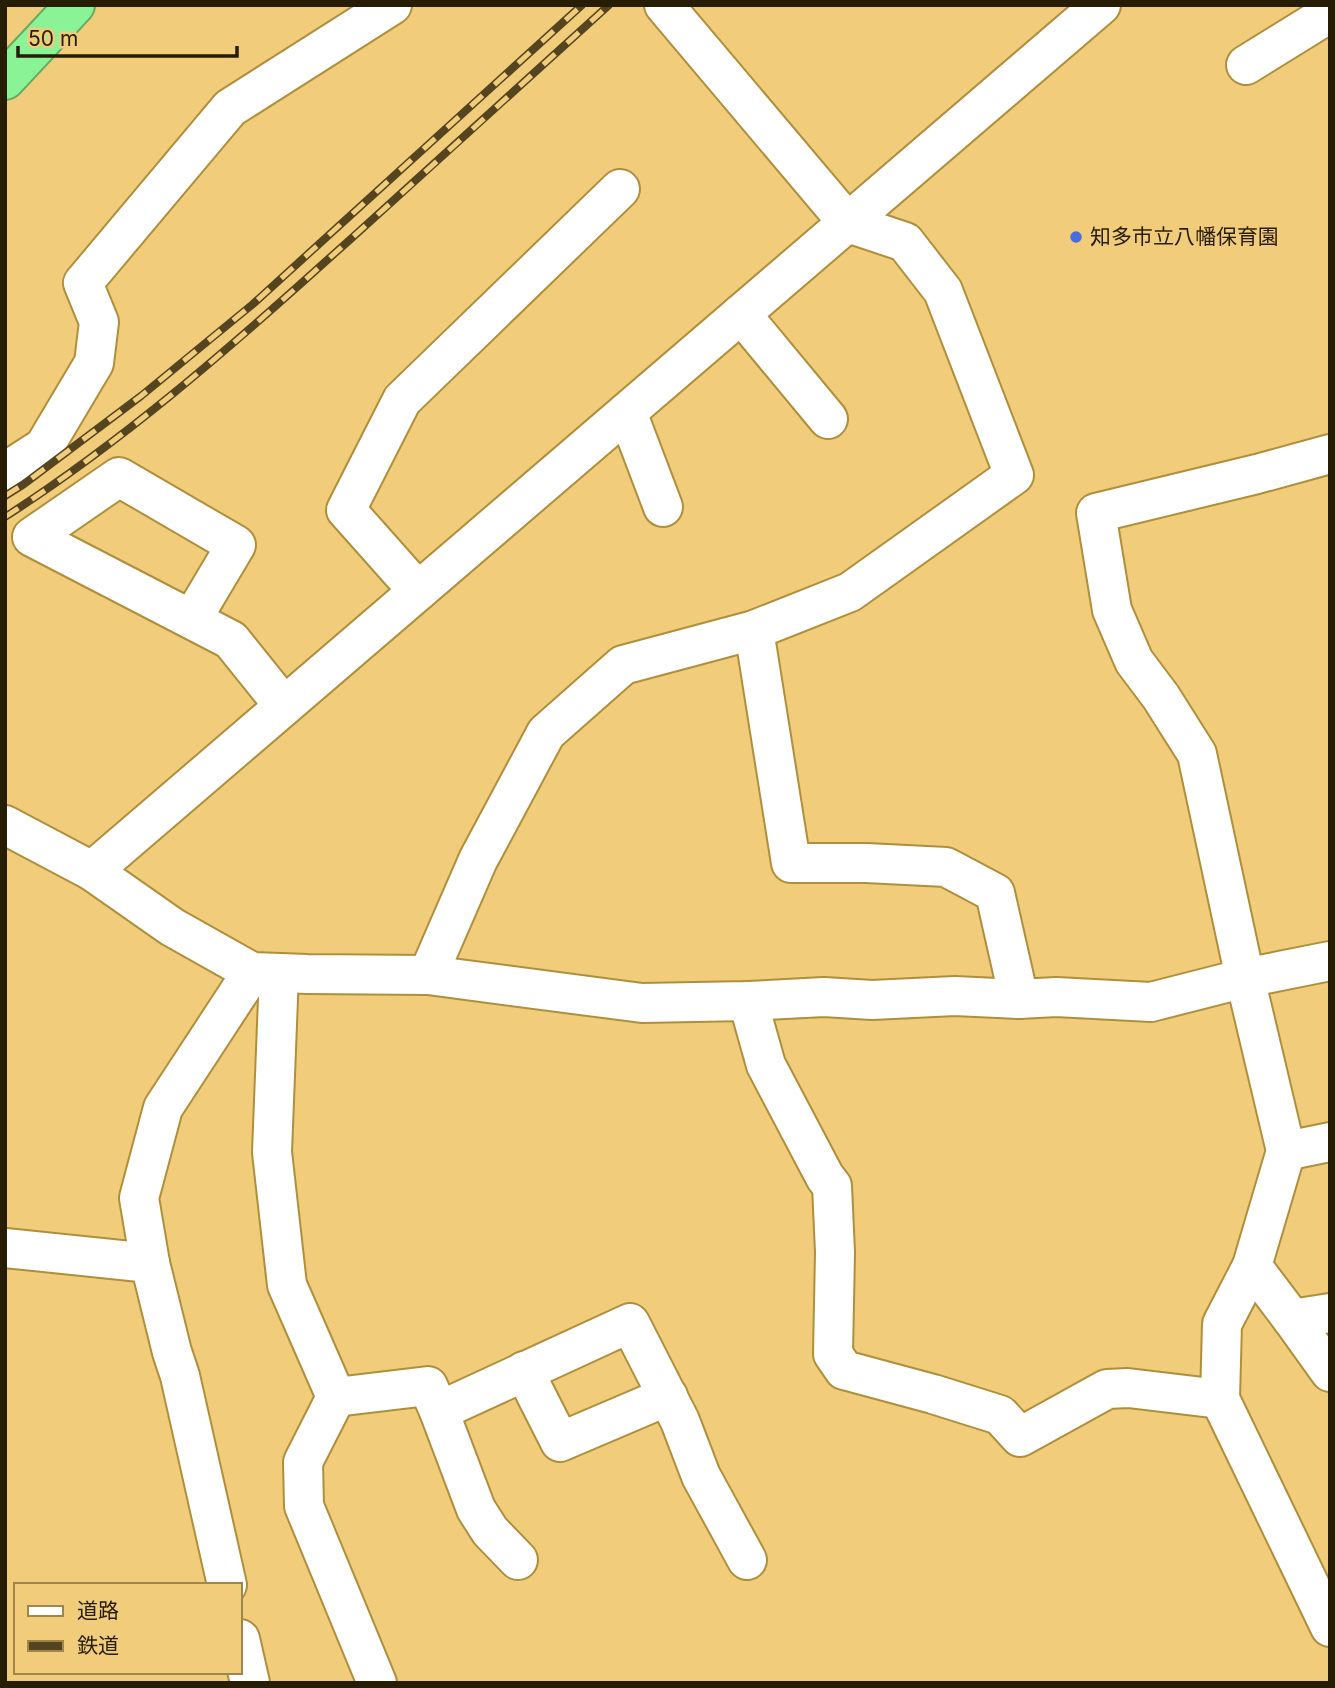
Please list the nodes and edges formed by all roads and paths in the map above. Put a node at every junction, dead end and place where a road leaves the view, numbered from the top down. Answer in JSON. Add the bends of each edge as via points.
{"nodes":[{"id":1,"x":75,"y":5,"type":"edge"},
{"id":2,"x":392,"y":5,"type":"edge"},
{"id":3,"x":664,"y":5,"type":"edge"},
{"id":4,"x":1101,"y":5,"type":"edge"},
{"id":5,"x":1330,"y":13,"type":"edge"},
{"id":6,"x":1246,"y":65,"type":"dead end"},
{"id":7,"x":5,"y":80,"type":"edge"},
{"id":8,"x":620,"y":189,"type":"dead end"},
{"id":9,"x":848,"y":223,"type":"junction"},
{"id":10,"x":741,"y":314,"type":"junction"},
{"id":11,"x":627,"y":411,"type":"junction"},
{"id":12,"x":828,"y":419,"type":"dead end"},
{"id":13,"x":1330,"y":454,"type":"edge"},
{"id":14,"x":5,"y":472,"type":"edge"},
{"id":15,"x":663,"y":507,"type":"dead end"},
{"id":16,"x":418,"y":591,"type":"junction"},
{"id":17,"x":192,"y":620,"type":"junction"},
{"id":18,"x":754,"y":630,"type":"junction"},
{"id":19,"x":284,"y":706,"type":"junction"},
{"id":20,"x":5,"y":825,"type":"edge"},
{"id":21,"x":92,"y":871,"type":"junction"},
{"id":22,"x":1330,"y":961,"type":"edge"},
{"id":23,"x":266,"y":972,"type":"junction"},
{"id":24,"x":428,"y":975,"type":"junction"},
{"id":25,"x":1245,"y":978,"type":"junction"},
{"id":26,"x":1019,"y":999,"type":"junction"},
{"id":27,"x":748,"y":1001,"type":"junction"},
{"id":28,"x":1330,"y":1142,"type":"edge"},
{"id":29,"x":1286,"y":1151,"type":"junction"},
{"id":30,"x":5,"y":1248,"type":"edge"},
{"id":31,"x":150,"y":1263,"type":"junction"},
{"id":32,"x":1252,"y":1266,"type":"junction"},
{"id":33,"x":1330,"y":1313,"type":"edge"},
{"id":34,"x":1292,"y":1319,"type":"junction"},
{"id":35,"x":524,"y":1371,"type":"junction"},
{"id":36,"x":1330,"y":1372,"type":"edge"},
{"id":37,"x":668,"y":1396,"type":"junction"},
{"id":38,"x":336,"y":1397,"type":"junction"},
{"id":39,"x":1220,"y":1399,"type":"junction"},
{"id":40,"x":439,"y":1411,"type":"junction"},
{"id":41,"x":519,"y":1560,"type":"dead end"},
{"id":42,"x":747,"y":1560,"type":"dead end"},
{"id":43,"x":228,"y":1583,"type":"edge"},
{"id":44,"x":1330,"y":1627,"type":"edge"},
{"id":45,"x":242,"y":1648,"type":"edge"},
{"id":46,"x":250,"y":1683,"type":"edge"},
{"id":47,"x":377,"y":1683,"type":"edge"}],
"edges":[{"from":1,"to":7,"type":"highway"},
{"from":2,"to":14,"type":"street","via":[[230,108],[83,283],[99,322],[94,363],[44,447]]},
{"from":3,"to":9,"type":"street"},
{"from":4,"to":9,"type":"street"},
{"from":5,"to":6,"type":"street"},
{"from":8,"to":16,"type":"street","via":[[402,400],[346,510]]},
{"from":9,"to":10,"type":"street"},
{"from":9,"to":18,"type":"street","via":[[905,242],[943,291],[1014,475],[850,592]]},
{"from":10,"to":11,"type":"street"},
{"from":10,"to":12,"type":"street"},
{"from":11,"to":15,"type":"street"},
{"from":11,"to":16,"type":"street"},
{"from":13,"to":25,"type":"street","via":[[1096,513],[1112,610],[1133,661],[1197,754]]},
{"from":16,"to":19,"type":"street"},
{"from":17,"to":17,"type":"street","via":[[180,613],[32,537],[119,477],[236,545]]},
{"from":17,"to":19,"type":"street","via":[[231,640]]},
{"from":18,"to":24,"type":"street","via":[[623,665],[546,733],[478,860]]},
{"from":18,"to":26,"type":"street","via":[[792,863],[946,867],[995,893]]},
{"from":19,"to":21,"type":"street"},
{"from":20,"to":21,"type":"street"},
{"from":21,"to":23,"type":"street","via":[[172,927]]},
{"from":22,"to":25,"type":"street"},
{"from":23,"to":24,"type":"street"},
{"from":23,"to":31,"type":"street","via":[[163,1108],[139,1198]]},
{"from":23,"to":38,"type":"street","via":[[272,1152],[287,1285]]},
{"from":24,"to":27,"type":"street","via":[[642,1003]]},
{"from":25,"to":26,"type":"street","via":[[1151,1002]]},
{"from":25,"to":29,"type":"street"},
{"from":26,"to":27,"type":"street"},
{"from":27,"to":39,"type":"street","via":[[766,1065],[832,1186],[833,1354],[844,1370],[1000,1415],[1020,1437],[1107,1389]]},
{"from":28,"to":29,"type":"street"},
{"from":29,"to":32,"type":"street"},
{"from":30,"to":31,"type":"street"},
{"from":31,"to":43,"type":"street"},
{"from":32,"to":34,"type":"street"},
{"from":32,"to":39,"type":"street","via":[[1222,1324]]},
{"from":33,"to":34,"type":"street"},
{"from":34,"to":36,"type":"street"},
{"from":35,"to":37,"type":"street","via":[[560,1442]]},
{"from":35,"to":37,"type":"street","via":[[630,1323]]},
{"from":35,"to":40,"type":"street"},
{"from":37,"to":42,"type":"street","via":[[701,1476]]},
{"from":38,"to":40,"type":"street","via":[[428,1386]]},
{"from":38,"to":47,"type":"street","via":[[303,1462],[304,1506]]},
{"from":39,"to":44,"type":"street"},
{"from":40,"to":41,"type":"street","via":[[476,1509]]},
{"from":45,"to":46,"type":"street"}]}
